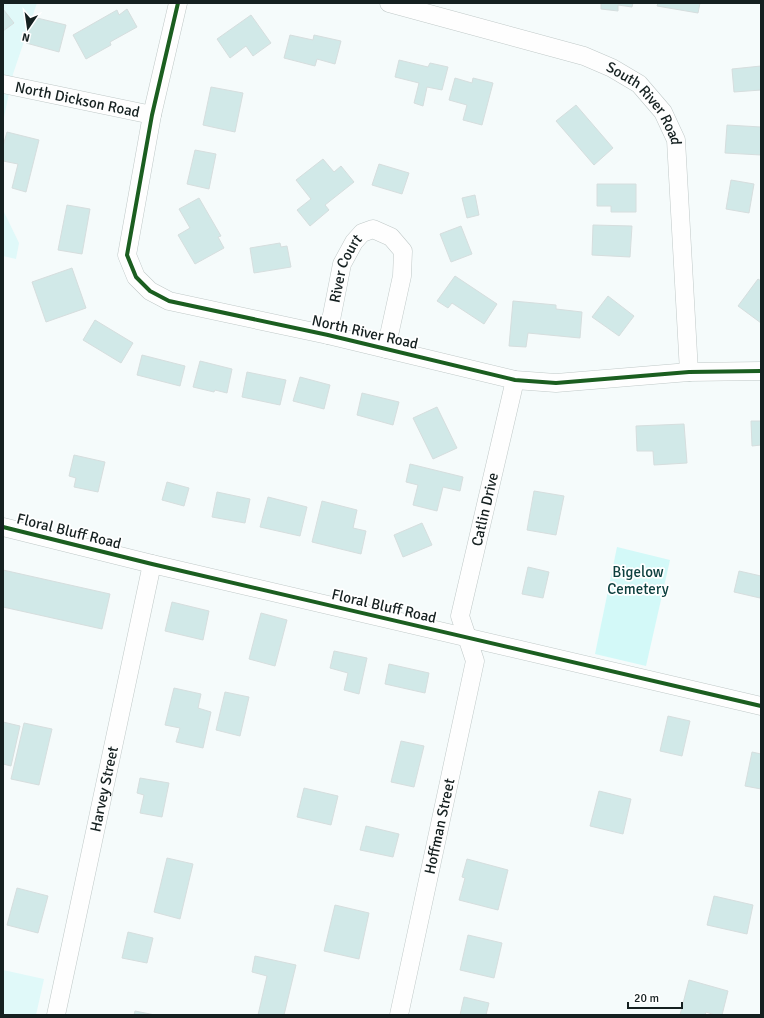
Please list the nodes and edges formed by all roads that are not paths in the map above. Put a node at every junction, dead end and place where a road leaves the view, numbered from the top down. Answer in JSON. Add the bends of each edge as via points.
{"nodes":[{"id":1,"x":178,"y":3,"type":"edge"},
{"id":2,"x":389,"y":3,"type":"edge"},
{"id":3,"x":3,"y":84,"type":"edge"},
{"id":4,"x":152,"y":115,"type":"junction"},
{"id":5,"x":328,"y":335,"type":"junction"},
{"id":6,"x":386,"y":349,"type":"junction"},
{"id":7,"x":761,"y":371,"type":"edge"},
{"id":8,"x":689,"y":372,"type":"junction"},
{"id":9,"x":515,"y":380,"type":"junction"},
{"id":10,"x":3,"y":527,"type":"edge"},
{"id":11,"x":152,"y":564,"type":"junction"},
{"id":12,"x":468,"y":638,"type":"junction"},
{"id":13,"x":761,"y":706,"type":"edge"},
{"id":14,"x":56,"y":1015,"type":"edge"},
{"id":15,"x":399,"y":1015,"type":"edge"}],
"edges":[{"from":1,"to":4,"type":"street"},
{"from":2,"to":8,"type":"street","name":"South River Road","via":[[584,56],[612,68],[639,84],[663,112],[676,140]]},
{"from":3,"to":4,"type":"street","name":"North Dickson Road"},
{"from":4,"to":5,"type":"street","name":"North River Road","via":[[127,255],[136,277],[150,291],[169,301]]},
{"from":5,"to":6,"type":"street","name":"North River Road"},
{"from":5,"to":6,"type":"street","name":"River Court","via":[[342,264],[362,233],[373,230],[391,237],[403,250],[402,276]]},
{"from":6,"to":9,"type":"street","name":"North River Road"},
{"from":7,"to":8,"type":"street","name":"North River Road"},
{"from":8,"to":9,"type":"street","name":"North River Road","via":[[556,383]]},
{"from":9,"to":12,"type":"street","name":"Catlin Drive","via":[[460,616]]},
{"from":10,"to":11,"type":"street","name":"Floral Bluff Road"},
{"from":11,"to":12,"type":"street","name":"Floral Bluff Road"},
{"from":11,"to":14,"type":"street","name":"Harvey Street"},
{"from":12,"to":13,"type":"street","name":"Floral Bluff Road"},
{"from":12,"to":15,"type":"street","name":"Hoffman Street","via":[[475,661]]}]}
